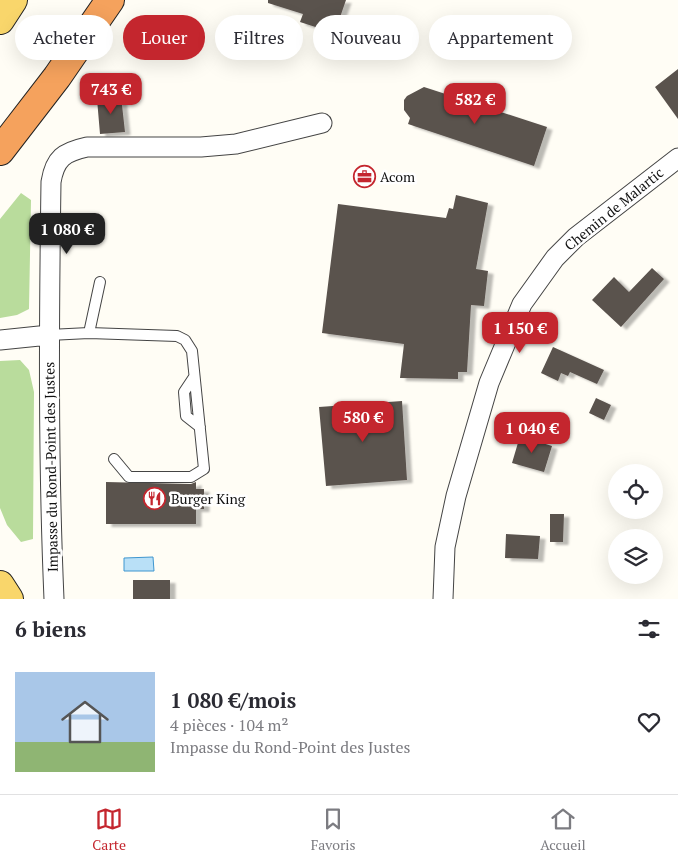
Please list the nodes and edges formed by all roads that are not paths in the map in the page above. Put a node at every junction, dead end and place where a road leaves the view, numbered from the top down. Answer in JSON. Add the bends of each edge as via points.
{"nodes":[{"id":1,"x":13,"y":0,"type":"edge"},
{"id":2,"x":110,"y":0,"type":"edge"},
{"id":3,"x":0,"y":20,"type":"edge"},
{"id":4,"x":322,"y":123,"type":"dead end"},
{"id":5,"x":0,"y":151,"type":"edge"},
{"id":6,"x":678,"y":158,"type":"edge"},
{"id":7,"x":100,"y":282,"type":"dead end"},
{"id":8,"x":89,"y":333,"type":"junction"},
{"id":9,"x":49,"y":334,"type":"junction"},
{"id":10,"x":0,"y":340,"type":"edge"},
{"id":11,"x":114,"y":459,"type":"dead end"},
{"id":12,"x":0,"y":585,"type":"edge"},
{"id":13,"x":9,"y":599,"type":"edge"},
{"id":14,"x":54,"y":599,"type":"edge"},
{"id":15,"x":442,"y":599,"type":"edge"}],
"edges":[{"from":1,"to":3,"type":"main road"},
{"from":2,"to":5,"type":"highway"},
{"from":4,"to":9,"type":"street","name":"Impasse du Rond-Point des Justes","via":[[236,144],[87,147],[70,151],[60,158],[51,182]]},
{"from":6,"to":15,"type":"street","name":"Chemin de Malartic","via":[[576,237],[555,258],[522,304],[489,383],[456,496],[445,548]]},
{"from":7,"to":8,"type":"lane"},
{"from":8,"to":9,"type":"lane"},
{"from":8,"to":11,"type":"lane","via":[[177,336],[185,340],[192,351],[204,470],[191,477],[129,477]]},
{"from":9,"to":10,"type":"street"},
{"from":9,"to":14,"type":"street","name":"Impasse du Rond-Point des Justes"},
{"from":12,"to":13,"type":"main road"}]}
